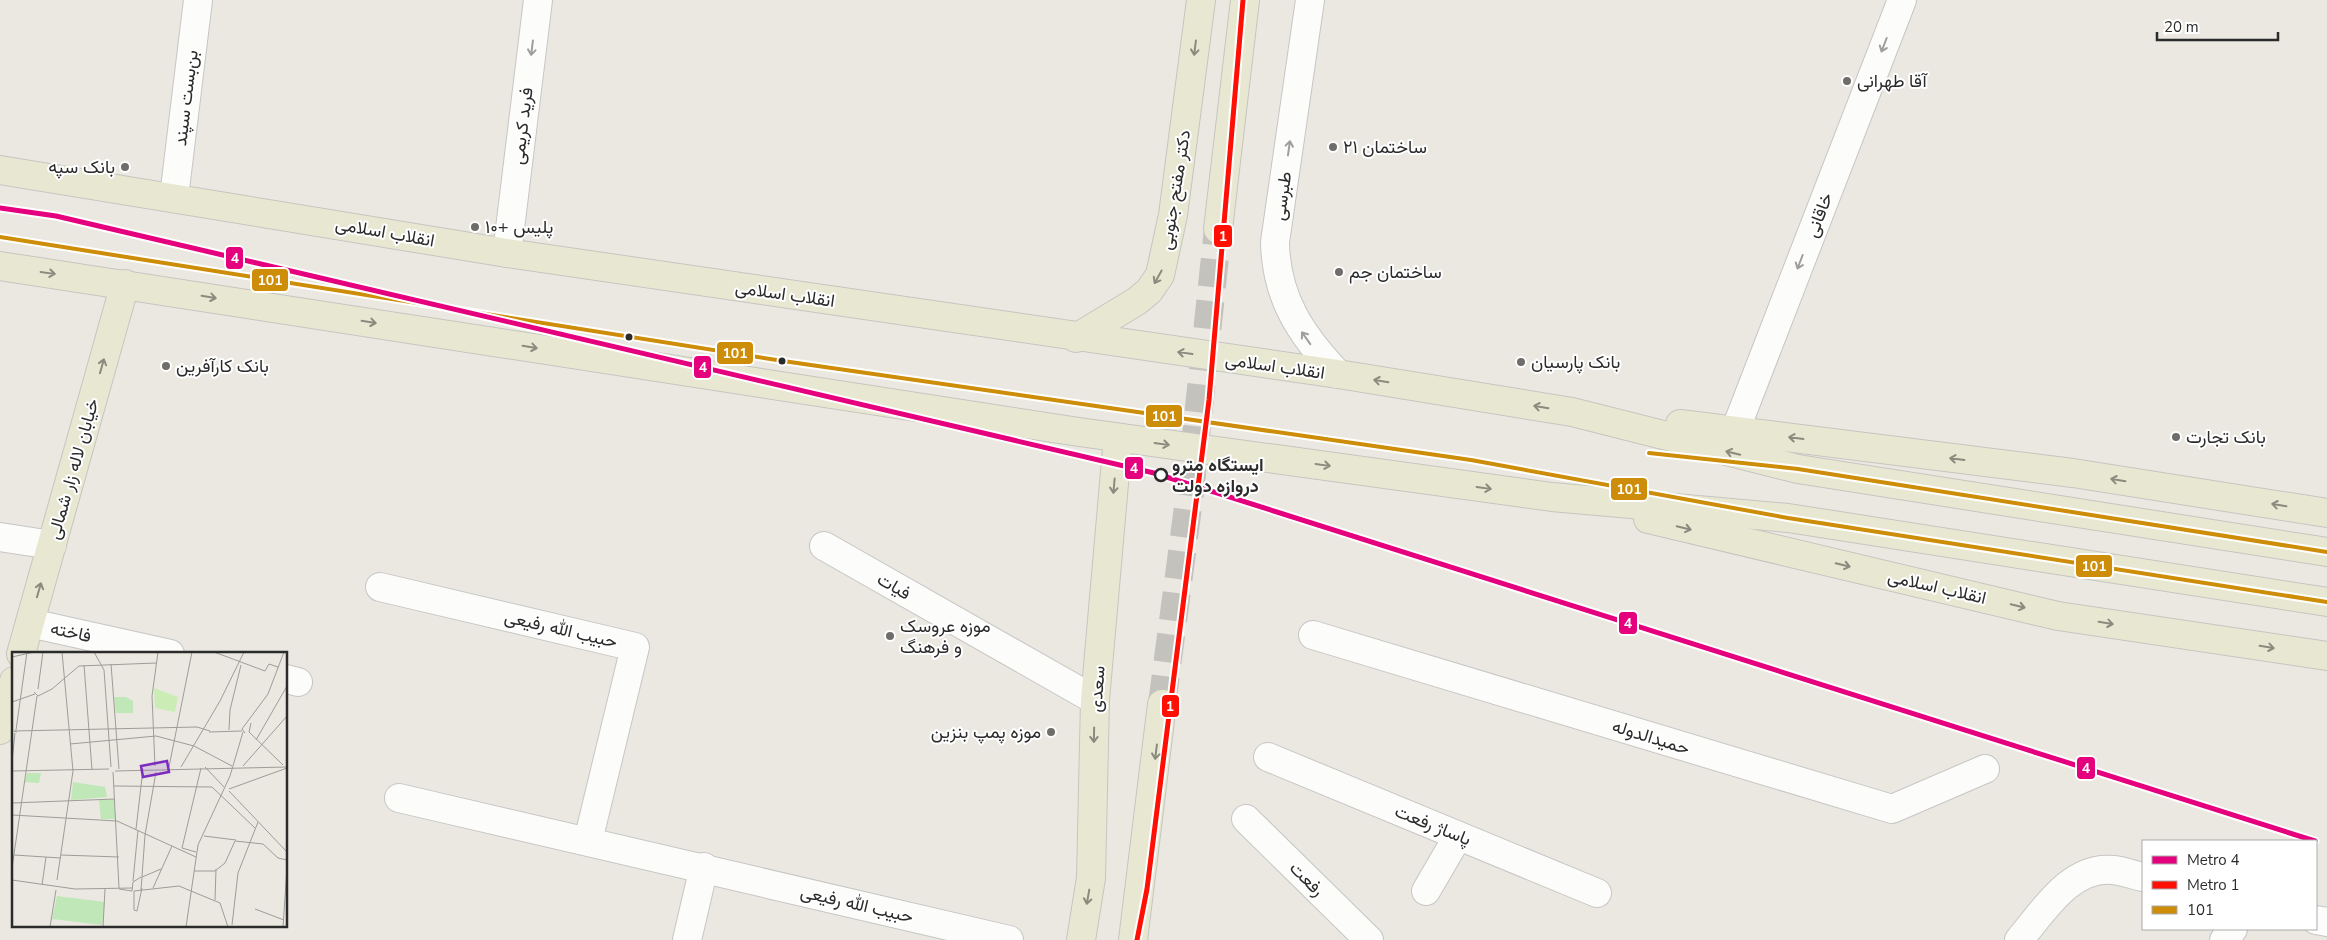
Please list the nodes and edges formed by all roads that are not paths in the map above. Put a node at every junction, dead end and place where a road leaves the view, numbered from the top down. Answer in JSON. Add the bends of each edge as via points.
{"nodes":[{"id":1,"x":198,"y":0,"type":"edge"},
{"id":2,"x":538,"y":0,"type":"edge"},
{"id":3,"x":1201,"y":0,"type":"edge"},
{"id":4,"x":1246,"y":0,"type":"edge"},
{"id":5,"x":1310,"y":0,"type":"edge"},
{"id":6,"x":1902,"y":0,"type":"edge"},
{"id":7,"x":0,"y":170,"type":"edge"},
{"id":8,"x":174,"y":197,"type":"junction"},
{"id":9,"x":1218,"y":229,"type":"tunnel mouth"},
{"id":10,"x":506,"y":253,"type":"junction"},
{"id":11,"x":0,"y":266,"type":"edge"},
{"id":12,"x":125,"y":284,"type":"junction"},
{"id":13,"x":1076,"y":338,"type":"junction"},
{"id":14,"x":1338,"y":374,"type":"junction"},
{"id":15,"x":1572,"y":412,"type":"junction"},
{"id":16,"x":1736,"y":431,"type":"junction"},
{"id":17,"x":1118,"y":438,"type":"junction"},
{"id":18,"x":1552,"y":497,"type":"junction"},
{"id":19,"x":2327,"y":513,"type":"edge"},
{"id":20,"x":0,"y":537,"type":"edge"},
{"id":21,"x":52,"y":545,"type":"junction"},
{"id":22,"x":824,"y":546,"type":"dead end"},
{"id":23,"x":2327,"y":552,"type":"edge"},
{"id":24,"x":380,"y":587,"type":"dead end"},
{"id":25,"x":2327,"y":602,"type":"edge"},
{"id":26,"x":30,"y":623,"type":"junction"},
{"id":27,"x":1313,"y":635,"type":"dead end"},
{"id":28,"x":23,"y":652,"type":"edge"},
{"id":29,"x":161,"y":652,"type":"edge"},
{"id":30,"x":2327,"y":656,"type":"edge"},
{"id":31,"x":12,"y":688,"type":"edge"},
{"id":32,"x":1095,"y":700,"type":"junction"},
{"id":33,"x":1162,"y":704,"type":"tunnel mouth"},
{"id":34,"x":0,"y":730,"type":"edge"},
{"id":35,"x":1268,"y":757,"type":"dead end"},
{"id":36,"x":1985,"y":770,"type":"dead end"},
{"id":37,"x":399,"y":798,"type":"dead end"},
{"id":38,"x":1246,"y":819,"type":"dead end"},
{"id":39,"x":1458,"y":836,"type":"junction"},
{"id":40,"x":588,"y":841,"type":"junction"},
{"id":41,"x":704,"y":867,"type":"junction"},
{"id":42,"x":2142,"y":878,"type":"edge"},
{"id":43,"x":1426,"y":891,"type":"dead end"},
{"id":44,"x":1597,"y":894,"type":"dead end"},
{"id":45,"x":2232,"y":930,"type":"edge"},
{"id":46,"x":687,"y":940,"type":"edge"},
{"id":47,"x":1009,"y":940,"type":"edge"},
{"id":48,"x":1081,"y":940,"type":"edge"},
{"id":49,"x":1133,"y":940,"type":"edge"},
{"id":50,"x":1369,"y":940,"type":"edge"},
{"id":51,"x":2019,"y":940,"type":"edge"},
{"id":52,"x":2224,"y":940,"type":"edge"}],
"edges":[{"from":1,"to":8,"type":"street","name":"بن‌بست سپند"},
{"from":2,"to":10,"type":"street","name":"فرید کریمی","one_way":true},
{"from":3,"to":13,"type":"main road","name":"دکتر مفتح جنوبی","one_way":true,"via":[[1173,215],[1160,275],[1137,301]]},
{"from":4,"to":9,"type":"main road"},
{"from":14,"to":5,"type":"street","name":"طبرسی","one_way":true,"via":[[1302,333],[1280,281],[1276,257]]},
{"from":6,"to":16,"type":"street","name":"خاقانی","one_way":true},
{"from":7,"to":8,"type":"main road","name":"انقلاب اسلامی"},
{"from":8,"to":10,"type":"main road","name":"انقلاب اسلامی"},
{"from":10,"to":13,"type":"main road","name":"انقلاب اسلامی"},
{"from":11,"to":12,"type":"main road","name":"انقلاب اسلامی","one_way":true},
{"from":12,"to":17,"type":"main road","name":"انقلاب اسلامی","one_way":true},
{"from":21,"to":12,"type":"main road","name":"خیابان لاله زار شمالی","one_way":true},
{"from":14,"to":13,"type":"main road","name":"انقلاب اسلامی","one_way":true},
{"from":15,"to":14,"type":"main road","name":"انقلاب اسلامی","one_way":true},
{"from":15,"to":16,"type":"main road","name":"انقلاب اسلامی"},
{"from":23,"to":15,"type":"main road","name":"انقلاب اسلامی","one_way":true,"via":[[1798,469]]},
{"from":19,"to":16,"type":"main road","name":"انقلاب اسلامی","one_way":true,"via":[[2073,473]]},
{"from":17,"to":18,"type":"main road","name":"انقلاب اسلامی","one_way":true},
{"from":17,"to":32,"type":"main road","name":"سعدی","one_way":true},
{"from":18,"to":25,"type":"main road","name":"انقلاب اسلامی","via":[[1788,518]]},
{"from":18,"to":30,"type":"main road","name":"انقلاب اسلامی","one_way":true,"via":[[2058,616]]},
{"from":20,"to":21,"type":"street"},
{"from":26,"to":21,"type":"main road","name":"خیابان لاله زار شمالی","one_way":true},
{"from":22,"to":32,"type":"street","name":"فیات"},
{"from":24,"to":40,"type":"street","name":"حبیب الله رفیعی","via":[[635,647]]},
{"from":26,"to":28,"type":"main road","name":"خیابان لاله زار شمالی"},
{"from":26,"to":29,"type":"street","name":"فاخته"},
{"from":27,"to":36,"type":"street","name":"حمیدالدوله","via":[[1892,809]]},
{"from":31,"to":34,"type":"main road"},
{"from":32,"to":48,"type":"main road","name":"سعدی","one_way":true,"via":[[1091,878]]},
{"from":33,"to":49,"type":"main road","one_way":true},
{"from":35,"to":39,"type":"street","name":"پاساژ رفعت"},
{"from":37,"to":40,"type":"street","name":"حبیب الله رفیعی"},
{"from":38,"to":50,"type":"street","name":"رفعت"},
{"from":39,"to":43,"type":"street"},
{"from":39,"to":44,"type":"street","name":"پاساژ رفعت"},
{"from":40,"to":41,"type":"street","name":"حبیب الله رفیعی"},
{"from":41,"to":46,"type":"street"},
{"from":41,"to":47,"type":"street","name":"حبیب الله رفیعی"},
{"from":42,"to":51,"type":"street","via":[[2114,870],[2095,870],[2079,877],[2064,888]]},
{"from":45,"to":52,"type":"street"}]}
